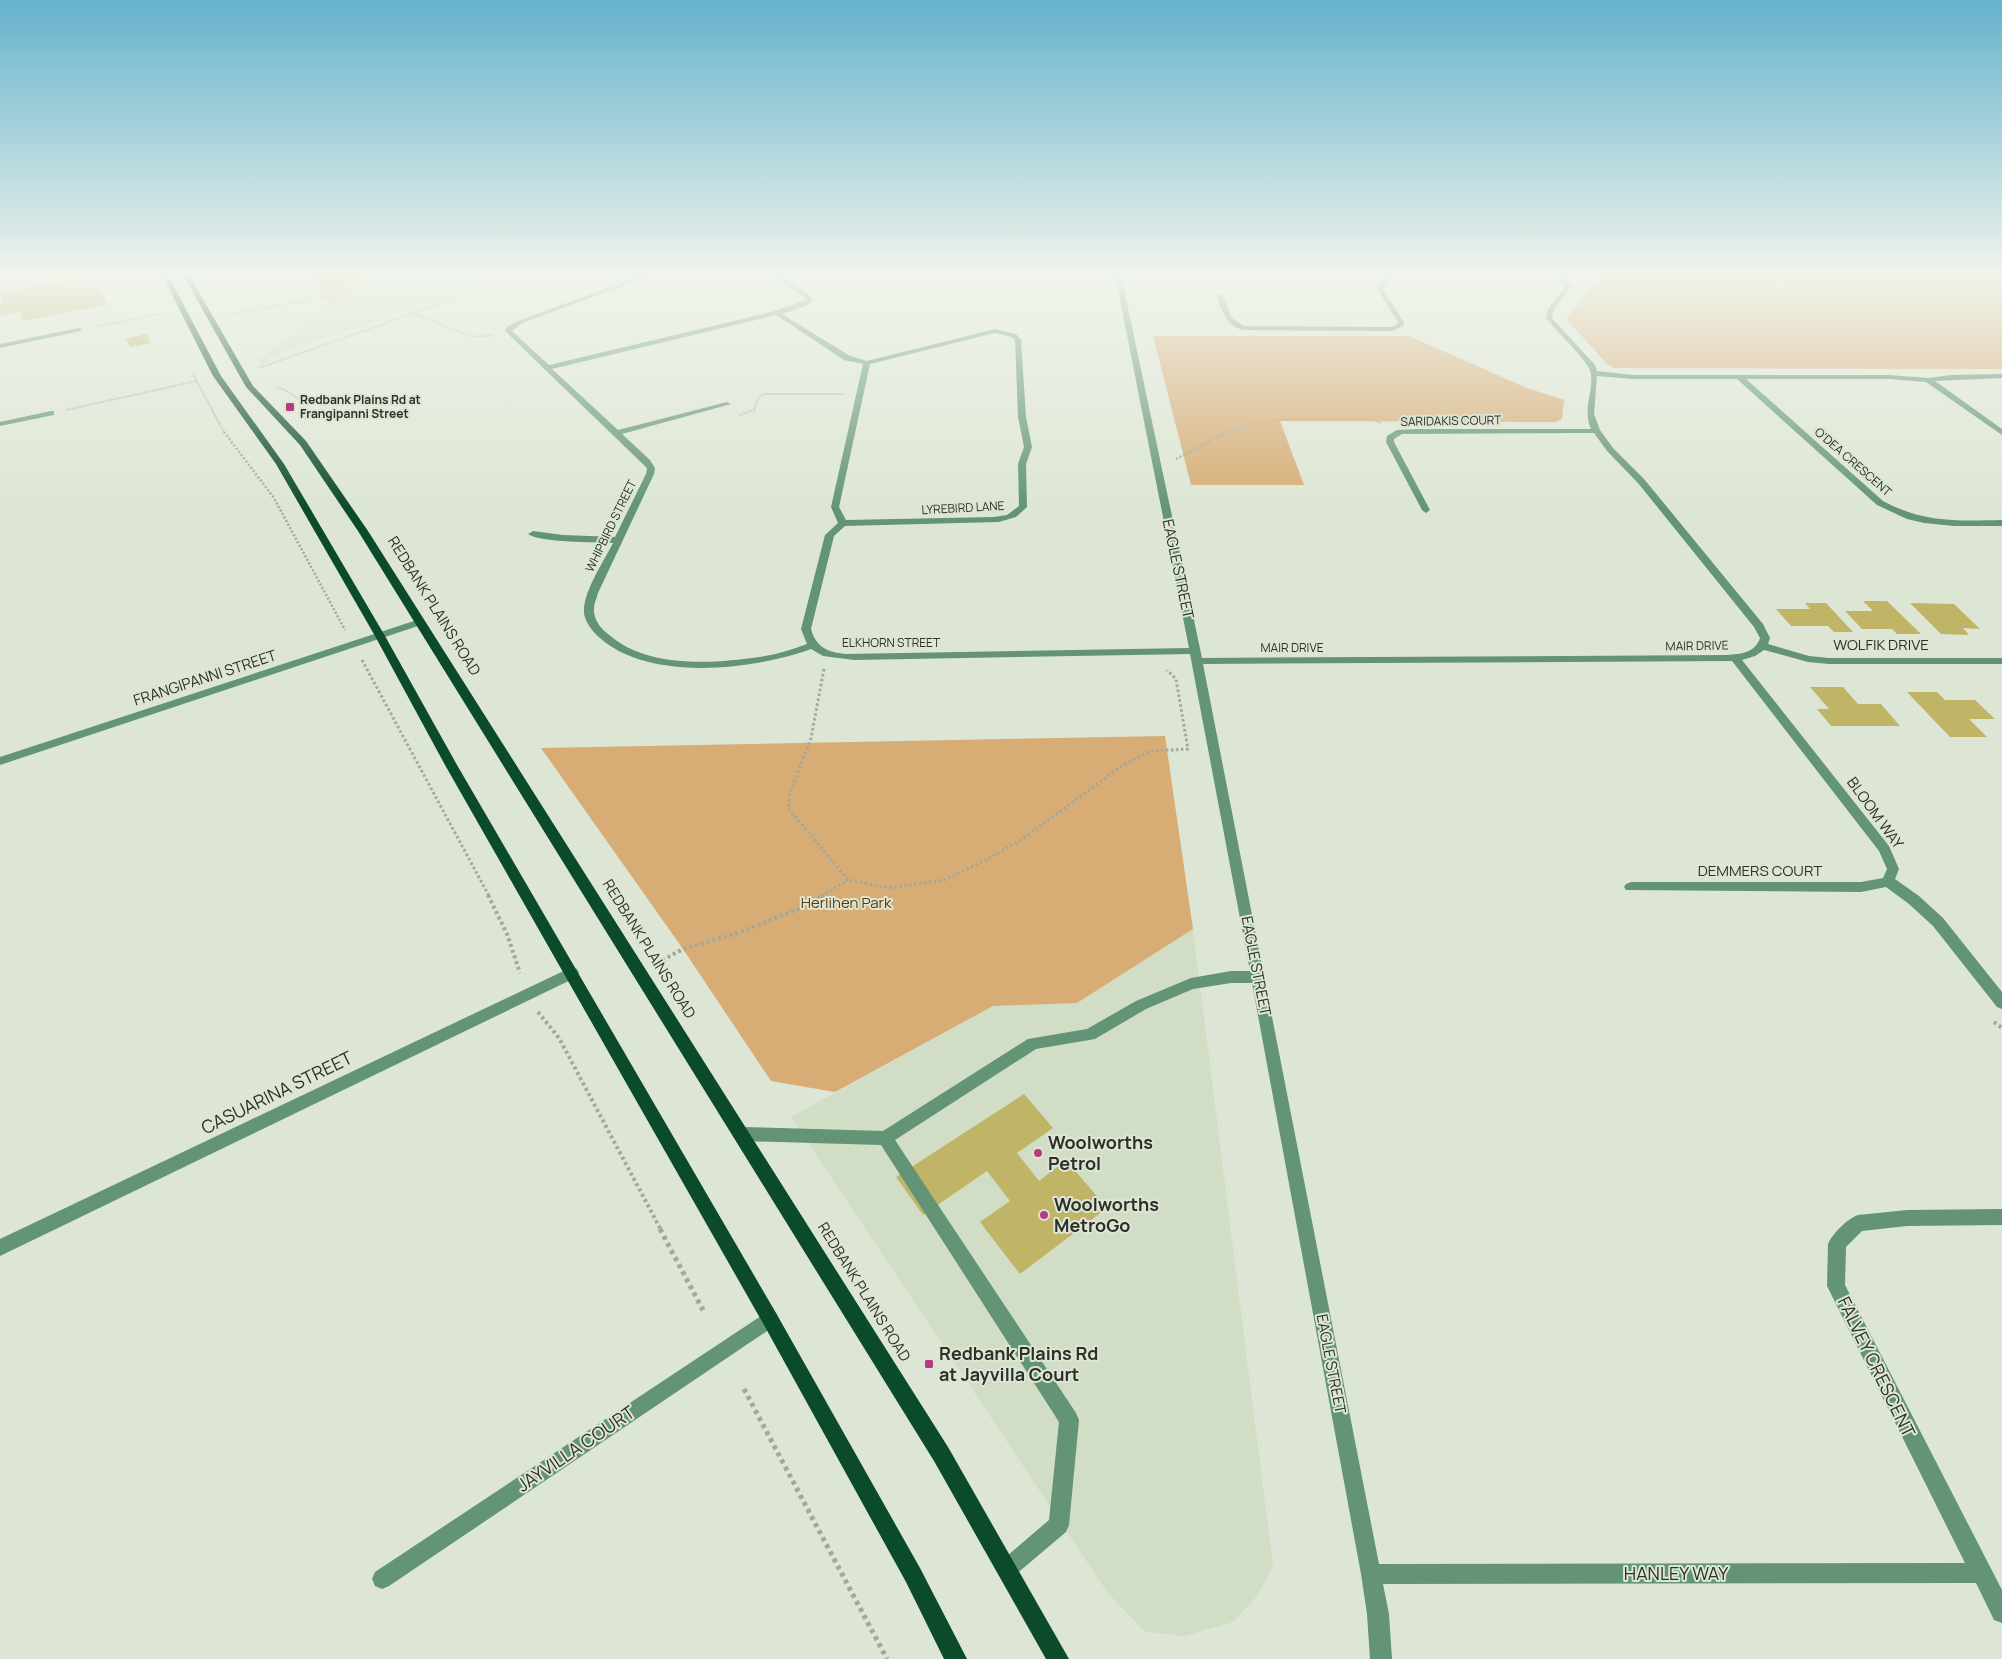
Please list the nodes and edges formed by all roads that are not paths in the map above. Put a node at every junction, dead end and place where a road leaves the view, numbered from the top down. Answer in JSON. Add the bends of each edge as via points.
{"nodes":[{"id":1,"x":205,"y":352,"type":"edge"},
{"id":2,"x":230,"y":352,"type":"edge"},
{"id":3,"x":531,"y":352,"type":"edge"},
{"id":4,"x":613,"y":352,"type":"edge"},
{"id":5,"x":838,"y":352,"type":"edge"},
{"id":6,"x":908,"y":352,"type":"edge"},
{"id":7,"x":1019,"y":352,"type":"edge"},
{"id":8,"x":1134,"y":352,"type":"edge"},
{"id":9,"x":1579,"y":352,"type":"edge"},
{"id":10,"x":867,"y":363,"type":"junction"},
{"id":11,"x":548,"y":368,"type":"junction"},
{"id":12,"x":1594,"y":374,"type":"junction"},
{"id":13,"x":1738,"y":376,"type":"junction"},
{"id":14,"x":2002,"y":376,"type":"edge"},
{"id":15,"x":1928,"y":380,"type":"junction"},
{"id":16,"x":727,"y":404,"type":"dead end"},
{"id":17,"x":51,"y":413,"type":"road end"},
{"id":18,"x":0,"y":424,"type":"edge"},
{"id":19,"x":1596,"y":431,"type":"junction"},
{"id":20,"x":618,"y":432,"type":"junction"},
{"id":21,"x":2002,"y":433,"type":"edge"},
{"id":22,"x":1426,"y":510,"type":"dead end"},
{"id":23,"x":843,"y":523,"type":"junction"},
{"id":24,"x":2002,"y":523,"type":"edge"},
{"id":25,"x":534,"y":534,"type":"dead end"},
{"id":26,"x":618,"y":540,"type":"junction"},
{"id":27,"x":420,"y":622,"type":"junction"},
{"id":28,"x":380,"y":636,"type":"junction"},
{"id":29,"x":811,"y":646,"type":"junction"},
{"id":30,"x":1762,"y":646,"type":"junction"},
{"id":31,"x":1196,"y":656,"type":"junction"},
{"id":32,"x":1735,"y":658,"type":"junction"},
{"id":33,"x":2002,"y":660,"type":"edge"},
{"id":34,"x":0,"y":761,"type":"edge"},
{"id":35,"x":1888,"y":881,"type":"junction"},
{"id":36,"x":1631,"y":887,"type":"dead end"},
{"id":37,"x":572,"y":973,"type":"junction"},
{"id":38,"x":1258,"y":977,"type":"junction"},
{"id":39,"x":2002,"y":1003,"type":"edge"},
{"id":40,"x":742,"y":1134,"type":"junction"},
{"id":41,"x":885,"y":1138,"type":"junction"},
{"id":42,"x":2002,"y":1217,"type":"edge"},
{"id":43,"x":0,"y":1248,"type":"edge"},
{"id":44,"x":770,"y":1319,"type":"junction"},
{"id":45,"x":1007,"y":1569,"type":"junction"},
{"id":46,"x":1980,"y":1573,"type":"junction"},
{"id":47,"x":1371,"y":1574,"type":"junction"},
{"id":48,"x":382,"y":1578,"type":"dead end"},
{"id":49,"x":2002,"y":1612,"type":"edge"},
{"id":50,"x":956,"y":1659,"type":"edge"},
{"id":51,"x":1058,"y":1659,"type":"edge"},
{"id":52,"x":1381,"y":1659,"type":"edge"}],
"edges":[{"from":1,"to":28,"type":"main road","via":[[217,376],[280,464]]},
{"from":2,"to":27,"type":"main road","name":"REDBANK PLAINS ROAD","via":[[250,387],[317,462]]},
{"from":3,"to":11,"type":"street","name":"WHIPBIRD STREET"},
{"from":4,"to":11,"type":"street"},
{"from":5,"to":10,"type":"street"},
{"from":6,"to":10,"type":"street","name":"LYREBIRD LANE"},
{"from":7,"to":23,"type":"street","name":"LYREBIRD LANE","via":[[1022,418],[1028,438],[1022,464],[1023,507],[1012,516],[994,520]]},
{"from":8,"to":31,"type":"street","name":"EAGLE STREET"},
{"from":9,"to":12,"type":"street"},
{"from":10,"to":23,"type":"street","via":[[835,507]]},
{"from":11,"to":20,"type":"street","name":"WHIPBIRD STREET"},
{"from":12,"to":13,"type":"street"},
{"from":12,"to":19,"type":"street","via":[[1590,420]]},
{"from":13,"to":15,"type":"street"},
{"from":13,"to":24,"type":"street","name":"O'DEA CRESCENT","via":[[1894,512],[1911,519],[1933,522]]},
{"from":14,"to":15,"type":"street","via":[[1951,376]]},
{"from":15,"to":21,"type":"street"},
{"from":16,"to":20,"type":"street"},
{"from":17,"to":18,"type":"street"},
{"from":19,"to":22,"type":"street","name":"SARIDAKIS COURT","via":[[1400,432],[1390,438],[1390,442]]},
{"from":19,"to":30,"type":"street","via":[[1759,626],[1765,638]]},
{"from":20,"to":26,"type":"street","name":"WHIPBIRD STREET","via":[[651,468]]},
{"from":23,"to":29,"type":"street","via":[[830,536],[806,629]]},
{"from":25,"to":26,"type":"street"},
{"from":26,"to":29,"type":"street","name":"WHIPBIRD STREET","via":[[589,608],[592,623],[604,638],[620,649],[639,657],[697,662],[752,661]]},
{"from":27,"to":28,"type":"street","name":"FRANGIPANNI STREET"},
{"from":27,"to":40,"type":"main road","name":"REDBANK PLAINS ROAD"},
{"from":28,"to":34,"type":"street","name":"FRANGIPANNI STREET"},
{"from":28,"to":37,"type":"main road"},
{"from":29,"to":31,"type":"street","name":"ELKHORN STREET","via":[[845,657],[1055,652]]},
{"from":30,"to":32,"type":"street","name":"MAIR DRIVE","via":[[1755,652]]},
{"from":30,"to":33,"type":"street","name":"WOLFIK DRIVE","via":[[1822,660]]},
{"from":31,"to":32,"type":"street","name":"MAIR DRIVE"},
{"from":31,"to":38,"type":"street","name":"EAGLE STREET"},
{"from":32,"to":35,"type":"street","name":"BLOOM WAY","via":[[1885,849],[1893,869]]},
{"from":35,"to":36,"type":"street","name":"DEMMERS COURT","via":[[1861,886]]},
{"from":35,"to":39,"type":"street","via":[[1938,922]]},
{"from":37,"to":43,"type":"street","name":"CASUARINA STREET"},
{"from":37,"to":44,"type":"main road"},
{"from":38,"to":41,"type":"street","via":[[1231,977],[1191,984],[1142,1005],[1090,1035],[1032,1043]]},
{"from":38,"to":47,"type":"street","name":"EAGLE STREET"},
{"from":40,"to":41,"type":"street"},
{"from":40,"to":45,"type":"main road","name":"REDBANK PLAINS ROAD","via":[[941,1454]]},
{"from":41,"to":45,"type":"street","via":[[1069,1420],[1059,1525]]},
{"from":42,"to":46,"type":"street","name":"FALVEY CRESCENT","via":[[1907,1218],[1858,1223],[1837,1244],[1836,1286]]},
{"from":44,"to":48,"type":"street","name":"JAYVILLA COURT"},
{"from":44,"to":50,"type":"main road","via":[[913,1575]]},
{"from":45,"to":51,"type":"main road","name":"REDBANK PLAINS ROAD"},
{"from":46,"to":47,"type":"street","name":"HANLEY WAY"},
{"from":46,"to":49,"type":"street","name":"FALVEY CRESCENT"},
{"from":47,"to":52,"type":"street","name":"EAGLE STREET"}]}
